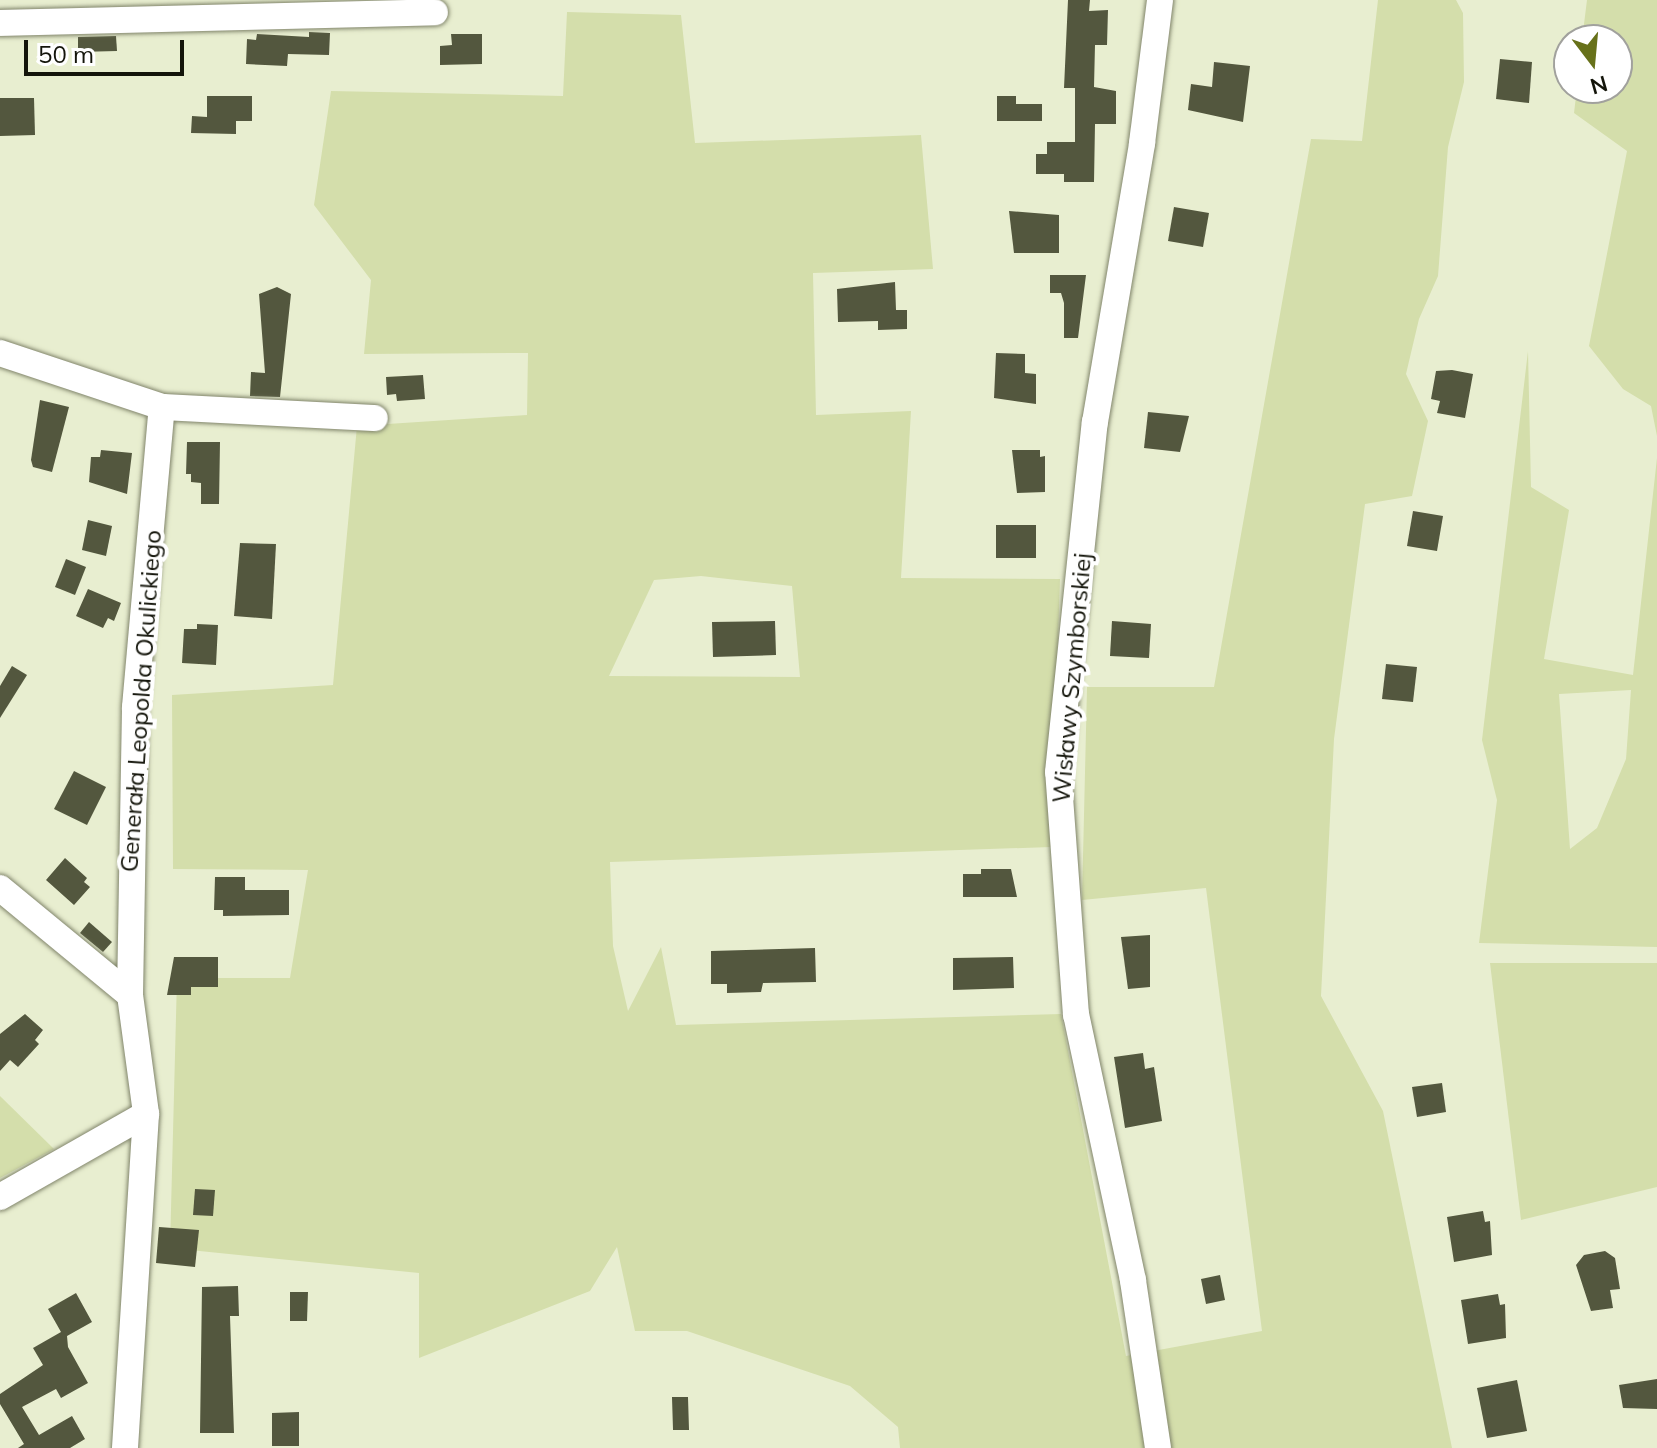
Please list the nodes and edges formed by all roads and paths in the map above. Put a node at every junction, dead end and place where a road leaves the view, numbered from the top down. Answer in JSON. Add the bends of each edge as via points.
{"nodes":[{"id":1,"x":1160,"y":0,"type":"edge"},
{"id":2,"x":435,"y":12,"type":"dead end"},
{"id":3,"x":0,"y":23,"type":"edge"},
{"id":4,"x":0,"y":353,"type":"edge"},
{"id":5,"x":162,"y":407,"type":"junction"},
{"id":6,"x":375,"y":418,"type":"dead end"},
{"id":7,"x":0,"y":888,"type":"edge"},
{"id":8,"x":130,"y":995,"type":"junction"},
{"id":9,"x":146,"y":1114,"type":"junction"},
{"id":10,"x":0,"y":1197,"type":"edge"},
{"id":11,"x":125,"y":1448,"type":"edge"},
{"id":12,"x":1158,"y":1448,"type":"edge"}],
"edges":[{"from":1,"to":12,"type":"street","name":"Wisławy Szymborskiej","via":[[1095,422],[1058,772],[1076,1015],[1133,1280]]},
{"from":2,"to":3,"type":"street"},
{"from":4,"to":5,"type":"street"},
{"from":5,"to":6,"type":"street"},
{"from":5,"to":8,"type":"street","name":"Generała Leopolda Okulickiego","via":[[135,707]]},
{"from":7,"to":8,"type":"street"},
{"from":8,"to":9,"type":"street","name":"Generała Leopolda Okulickiego"},
{"from":9,"to":10,"type":"street"},
{"from":9,"to":11,"type":"street","name":"Generała Leopolda Okulickiego"}]}
